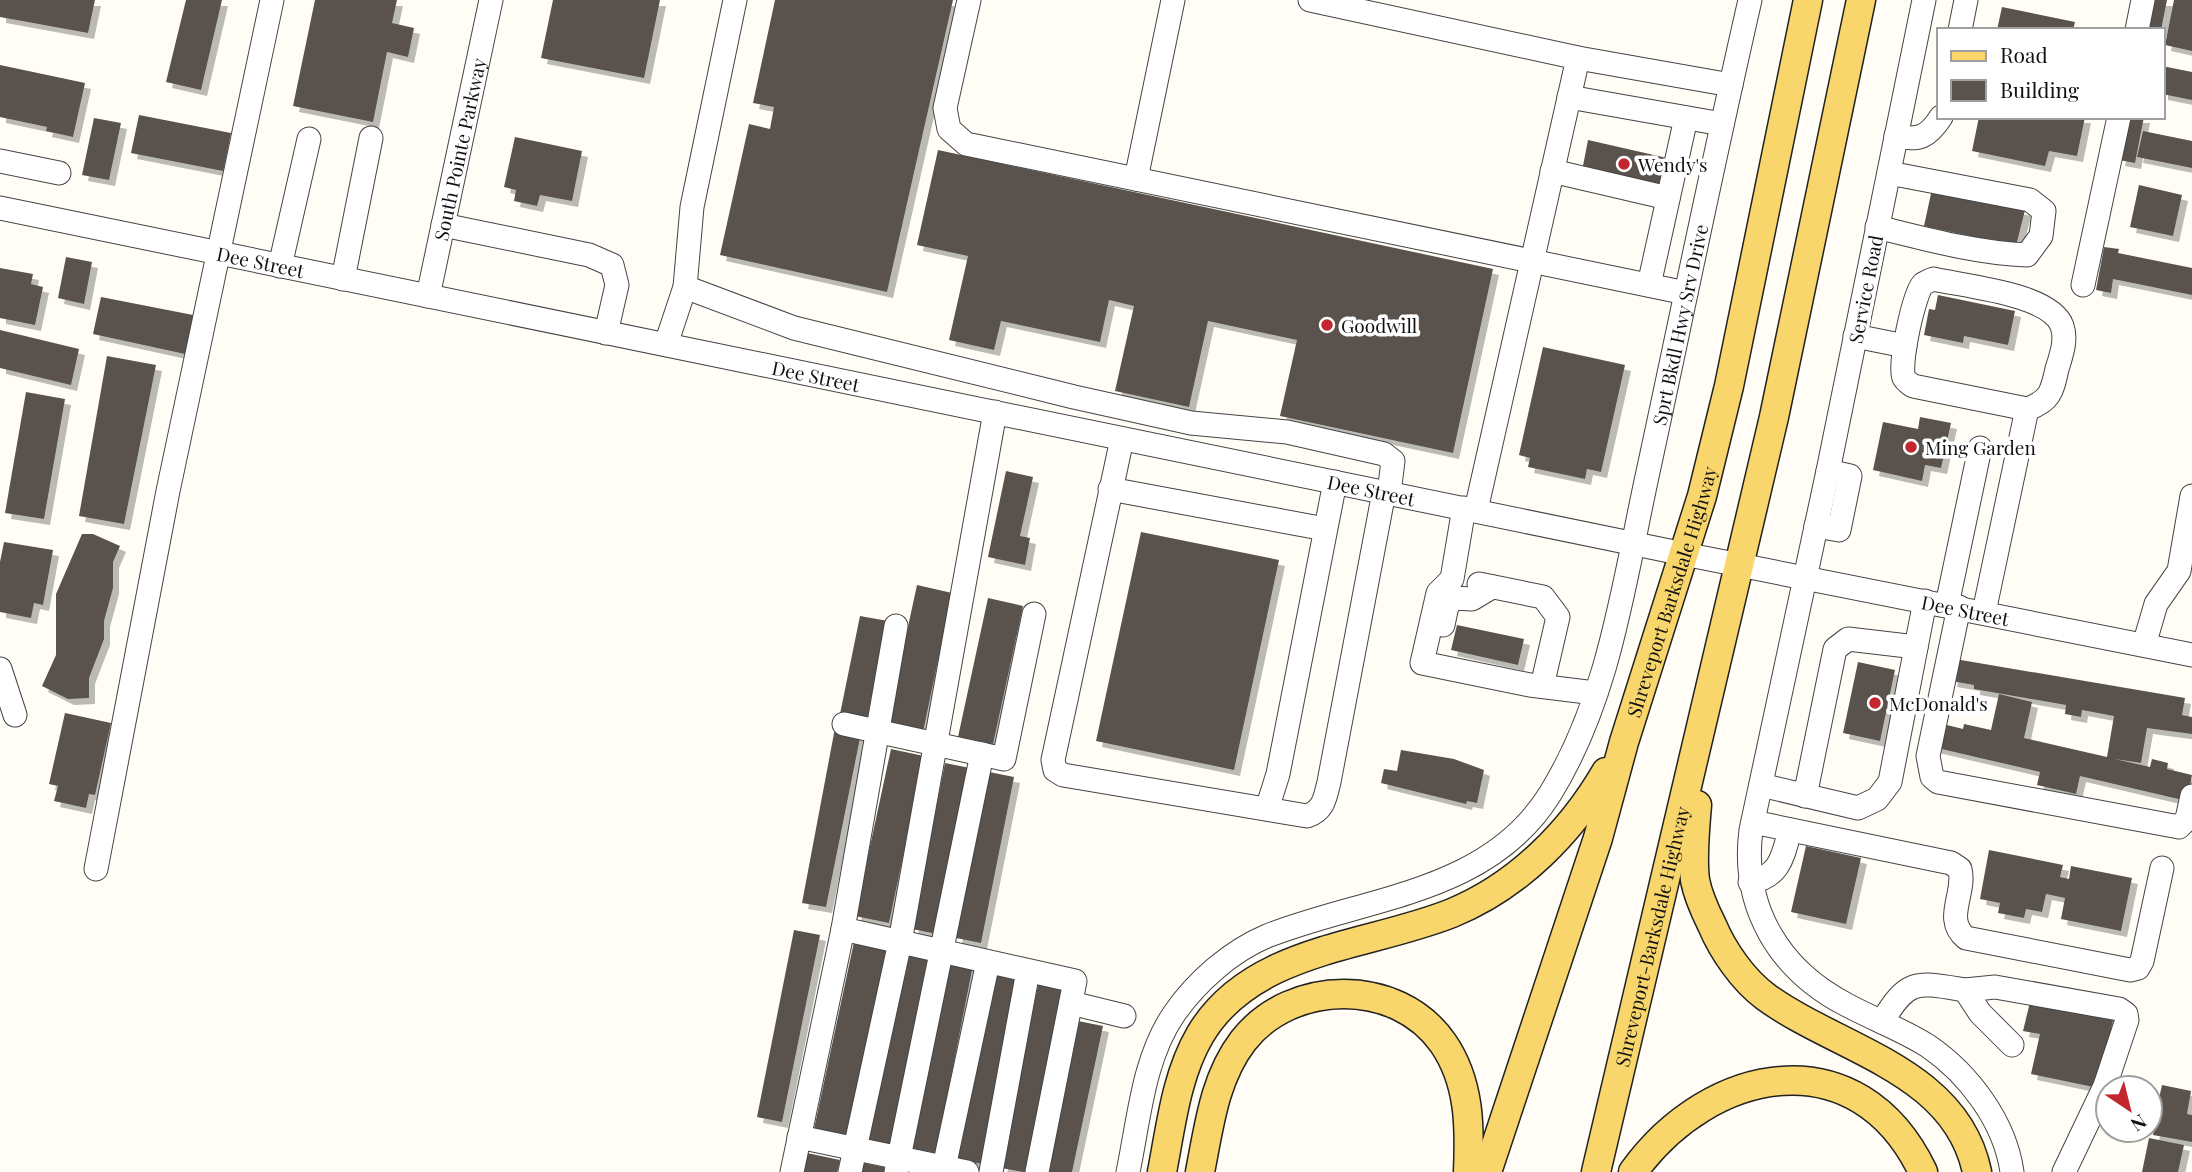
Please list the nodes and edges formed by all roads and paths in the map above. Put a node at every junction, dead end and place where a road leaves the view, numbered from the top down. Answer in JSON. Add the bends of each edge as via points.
{"nodes":[{"id":1,"x":272,"y":0,"type":"edge"},
{"id":2,"x":491,"y":0,"type":"edge"},
{"id":3,"x":735,"y":0,"type":"edge"},
{"id":4,"x":969,"y":0,"type":"edge"},
{"id":5,"x":1172,"y":0,"type":"edge"},
{"id":6,"x":1310,"y":0,"type":"edge"},
{"id":7,"x":1750,"y":0,"type":"edge"},
{"id":8,"x":1808,"y":0,"type":"edge"},
{"id":9,"x":1861,"y":0,"type":"edge"},
{"id":10,"x":1924,"y":0,"type":"edge"},
{"id":11,"x":1965,"y":0,"type":"edge"},
{"id":12,"x":2143,"y":0,"type":"edge"},
{"id":13,"x":1960,"y":28,"type":"edge"},
{"id":14,"x":2137,"y":28,"type":"edge"},
{"id":15,"x":1578,"y":58,"type":"junction"},
{"id":16,"x":1731,"y":85,"type":"junction"},
{"id":17,"x":1569,"y":97,"type":"junction"},
{"id":18,"x":1686,"y":118,"type":"junction"},
{"id":19,"x":1940,"y":119,"type":"edge"},
{"id":20,"x":2119,"y":119,"type":"edge"},
{"id":21,"x":1722,"y":124,"type":"junction"},
{"id":22,"x":1896,"y":136,"type":"junction"},
{"id":23,"x":372,"y":138,"type":"dead end"},
{"id":24,"x":309,"y":139,"type":"dead end"},
{"id":25,"x":0,"y":161,"type":"edge"},
{"id":26,"x":1676,"y":161,"type":"junction"},
{"id":27,"x":1712,"y":169,"type":"junction"},
{"id":28,"x":1552,"y":171,"type":"junction"},
{"id":29,"x":59,"y":173,"type":"dead end"},
{"id":30,"x":1889,"y":173,"type":"junction"},
{"id":31,"x":1136,"y":179,"type":"junction"},
{"id":32,"x":1668,"y":198,"type":"junction"},
{"id":33,"x":0,"y":208,"type":"edge"},
{"id":34,"x":443,"y":225,"type":"junction"},
{"id":35,"x":1877,"y":227,"type":"junction"},
{"id":36,"x":219,"y":253,"type":"junction"},
{"id":37,"x":1532,"y":261,"type":"junction"},
{"id":38,"x":280,"y":266,"type":"junction"},
{"id":39,"x":343,"y":279,"type":"junction"},
{"id":40,"x":1649,"y":285,"type":"junction"},
{"id":41,"x":2083,"y":285,"type":"dead end"},
{"id":42,"x":685,"y":287,"type":"junction"},
{"id":43,"x":1686,"y":293,"type":"junction"},
{"id":44,"x":428,"y":296,"type":"junction"},
{"id":45,"x":606,"y":334,"type":"junction"},
{"id":46,"x":1855,"y":336,"type":"junction"},
{"id":47,"x":666,"y":344,"type":"junction"},
{"id":48,"x":1905,"y":346,"type":"junction"},
{"id":49,"x":919,"y":357,"type":"junction"},
{"id":50,"x":910,"y":394,"type":"junction"},
{"id":51,"x":1074,"y":397,"type":"junction"},
{"id":52,"x":2027,"y":409,"type":"junction"},
{"id":53,"x":995,"y":412,"type":"junction"},
{"id":54,"x":1191,"y":423,"type":"junction"},
{"id":55,"x":1069,"y":427,"type":"junction"},
{"id":56,"x":1122,"y":439,"type":"junction"},
{"id":57,"x":1980,"y":447,"type":"dead end"},
{"id":58,"x":1184,"y":452,"type":"junction"},
{"id":59,"x":1335,"y":482,"type":"junction"},
{"id":60,"x":1110,"y":489,"type":"junction"},
{"id":61,"x":1387,"y":493,"type":"junction"},
{"id":62,"x":2192,"y":496,"type":"edge"},
{"id":63,"x":1470,"y":509,"type":"junction"},
{"id":64,"x":1325,"y":529,"type":"junction"},
{"id":65,"x":1632,"y":542,"type":"junction"},
{"id":66,"x":1685,"y":554,"type":"junction"},
{"id":67,"x":1731,"y":563,"type":"junction"},
{"id":68,"x":1804,"y":578,"type":"junction"},
{"id":69,"x":1452,"y":579,"type":"junction"},
{"id":70,"x":1492,"y":587,"type":"junction"},
{"id":71,"x":1944,"y":605,"type":"junction"},
{"id":72,"x":1984,"y":612,"type":"junction"},
{"id":73,"x":1034,"y":614,"type":"dead end"},
{"id":74,"x":896,"y":626,"type":"dead end"},
{"id":75,"x":2144,"y":645,"type":"junction"},
{"id":76,"x":1916,"y":647,"type":"junction"},
{"id":77,"x":2192,"y":655,"type":"edge"},
{"id":78,"x":0,"y":669,"type":"edge"},
{"id":79,"x":1536,"y":685,"type":"junction"},
{"id":80,"x":1595,"y":693,"type":"junction"},
{"id":81,"x":1708,"y":702,"type":"junction"},
{"id":82,"x":15,"y":715,"type":"dead end"},
{"id":83,"x":844,"y":724,"type":"dead end"},
{"id":84,"x":878,"y":733,"type":"junction"},
{"id":85,"x":1624,"y":742,"type":"junction"},
{"id":86,"x":935,"y":744,"type":"junction"},
{"id":87,"x":982,"y":754,"type":"junction"},
{"id":88,"x":1761,"y":785,"type":"junction"},
{"id":89,"x":1805,"y":796,"type":"junction"},
{"id":90,"x":2192,"y":796,"type":"edge"},
{"id":91,"x":1267,"y":809,"type":"junction"},
{"id":92,"x":1753,"y":822,"type":"junction"},
{"id":93,"x":1790,"y":830,"type":"junction"},
{"id":94,"x":1676,"y":838,"type":"junction"},
{"id":95,"x":2162,"y":868,"type":"dead end"},
{"id":96,"x":96,"y":870,"type":"dead end"},
{"id":97,"x":1750,"y":882,"type":"junction"},
{"id":98,"x":843,"y":929,"type":"junction"},
{"id":99,"x":900,"y":942,"type":"junction"},
{"id":100,"x":944,"y":953,"type":"junction"},
{"id":101,"x":988,"y":962,"type":"junction"},
{"id":102,"x":1028,"y":971,"type":"junction"},
{"id":103,"x":1965,"y":990,"type":"junction"},
{"id":104,"x":1071,"y":1003,"type":"junction"},
{"id":105,"x":1124,"y":1016,"type":"dead end"},
{"id":106,"x":1882,"y":1022,"type":"junction"},
{"id":107,"x":2012,"y":1045,"type":"dead end"},
{"id":108,"x":799,"y":1137,"type":"junction"},
{"id":109,"x":855,"y":1149,"type":"junction"},
{"id":110,"x":897,"y":1165,"type":"edge"},
{"id":111,"x":943,"y":1170,"type":"edge"},
{"id":112,"x":792,"y":1172,"type":"edge"},
{"id":113,"x":850,"y":1172,"type":"edge"},
{"id":114,"x":967,"y":1172,"type":"edge"},
{"id":115,"x":991,"y":1172,"type":"edge"},
{"id":116,"x":1037,"y":1172,"type":"edge"},
{"id":117,"x":1128,"y":1172,"type":"edge"},
{"id":118,"x":1162,"y":1172,"type":"edge"},
{"id":119,"x":1200,"y":1172,"type":"edge"},
{"id":120,"x":1468,"y":1172,"type":"edge"},
{"id":121,"x":1487,"y":1172,"type":"edge"},
{"id":122,"x":1596,"y":1172,"type":"edge"},
{"id":123,"x":1633,"y":1172,"type":"edge"},
{"id":124,"x":1923,"y":1172,"type":"edge"},
{"id":125,"x":1977,"y":1172,"type":"edge"},
{"id":126,"x":2012,"y":1172,"type":"edge"},
{"id":127,"x":2064,"y":1172,"type":"edge"}],
"edges":[{"from":1,"to":36,"type":"street"},
{"from":2,"to":34,"type":"street","name":"South Pointe Parkway"},
{"from":3,"to":42,"type":"street","via":[[692,207]]},
{"from":4,"to":31,"type":"street","via":[[945,108],[950,129],[966,144]]},
{"from":5,"to":31,"type":"street"},
{"from":6,"to":15,"type":"street"},
{"from":7,"to":16,"type":"street","name":"Sprt Bkdl Hwy Srv Drive"},
{"from":8,"to":66,"type":"main road","name":"Shreveport Barksdale Highway","via":[[1729,386]]},
{"from":9,"to":67,"type":"main road","via":[[1774,417]]},
{"from":10,"to":22,"type":"street","name":"Service Road"},
{"from":11,"to":13,"type":"street"},
{"from":12,"to":14,"type":"street"},
{"from":15,"to":16,"type":"street"},
{"from":15,"to":17,"type":"street"},
{"from":16,"to":21,"type":"street","name":"Sprt Bkdl Hwy Srv Drive"},
{"from":17,"to":18,"type":"street"},
{"from":17,"to":28,"type":"street"},
{"from":18,"to":21,"type":"street"},
{"from":18,"to":26,"type":"street"},
{"from":19,"to":22,"type":"street","via":[[1930,134],[1914,140]]},
{"from":20,"to":41,"type":"street"},
{"from":21,"to":27,"type":"street","name":"Sprt Bkdl Hwy Srv Drive"},
{"from":22,"to":30,"type":"street","name":"Service Road"},
{"from":23,"to":39,"type":"street"},
{"from":24,"to":38,"type":"street"},
{"from":25,"to":29,"type":"street"},
{"from":26,"to":27,"type":"street"},
{"from":26,"to":32,"type":"street"},
{"from":27,"to":43,"type":"street","name":"Sprt Bkdl Hwy Srv Drive"},
{"from":28,"to":32,"type":"street"},
{"from":28,"to":37,"type":"street"},
{"from":30,"to":35,"type":"street","name":"Service Road"},
{"from":30,"to":35,"type":"street","via":[[2031,200],[2044,211],[2041,236],[2027,255],[2008,254]]},
{"from":31,"to":37,"type":"street"},
{"from":32,"to":40,"type":"street"},
{"from":33,"to":36,"type":"street","name":"Dee Street"},
{"from":34,"to":44,"type":"street","name":"South Pointe Parkway"},
{"from":34,"to":45,"type":"street","via":[[612,265],[617,285]]},
{"from":35,"to":46,"type":"street","name":"Service Road"},
{"from":36,"to":38,"type":"street","name":"Dee Street"},
{"from":36,"to":96,"type":"street"},
{"from":37,"to":40,"type":"street"},
{"from":37,"to":63,"type":"street"},
{"from":38,"to":39,"type":"street","name":"Dee Street"},
{"from":39,"to":44,"type":"street","name":"Dee Street"},
{"from":40,"to":43,"type":"street"},
{"from":42,"to":47,"type":"street"},
{"from":42,"to":49,"type":"street","via":[[794,328]]},
{"from":43,"to":65,"type":"street","name":"Sprt Bkdl Hwy Srv Drive"},
{"from":44,"to":45,"type":"street","name":"Dee Street"},
{"from":45,"to":47,"type":"street","name":"Dee Street"},
{"from":46,"to":48,"type":"street"},
{"from":46,"to":68,"type":"street","name":"Service Road"},
{"from":47,"to":50,"type":"street","name":"Dee Street"},
{"from":48,"to":52,"type":"street","via":[[1902,369],[1904,379],[1913,386]]},
{"from":48,"to":52,"type":"street","via":[[1917,294],[1933,279],[2036,302],[2052,311],[2062,326],[2064,342],[2053,388],[2043,404]]},
{"from":49,"to":50,"type":"street"},
{"from":49,"to":51,"type":"street"},
{"from":50,"to":53,"type":"street","name":"Dee Street"},
{"from":51,"to":54,"type":"street"},
{"from":51,"to":55,"type":"street"},
{"from":52,"to":72,"type":"street"},
{"from":53,"to":55,"type":"street","name":"Dee Street"},
{"from":53,"to":86,"type":"street"},
{"from":54,"to":58,"type":"street"},
{"from":54,"to":61,"type":"street","via":[[1287,432],[1384,454],[1393,461],[1394,469]]},
{"from":55,"to":56,"type":"street","name":"Dee Street"},
{"from":56,"to":58,"type":"street","name":"Dee Street"},
{"from":56,"to":60,"type":"street"},
{"from":57,"to":71,"type":"street"},
{"from":58,"to":59,"type":"street","name":"Dee Street"},
{"from":59,"to":61,"type":"street","name":"Dee Street"},
{"from":59,"to":64,"type":"street"},
{"from":60,"to":64,"type":"street"},
{"from":60,"to":91,"type":"street","via":[[1053,760],[1055,770]]},
{"from":61,"to":63,"type":"street","name":"Dee Street"},
{"from":61,"to":91,"type":"street","via":[[1323,804],[1307,816]]},
{"from":62,"to":75,"type":"street","via":[[2179,571],[2156,604]]},
{"from":63,"to":65,"type":"street","name":"Dee Street"},
{"from":63,"to":69,"type":"street"},
{"from":64,"to":91,"type":"street","via":[[1278,775]]},
{"from":65,"to":66,"type":"street"},
{"from":65,"to":80,"type":"street","name":"Sprt Bkdl Hwy Srv Drive","via":[[1624,592]]},
{"from":66,"to":67,"type":"street"},
{"from":66,"to":85,"type":"main road","name":"Shreveport Barksdale Highway"},
{"from":67,"to":68,"type":"street","name":"Dee Street"},
{"from":67,"to":81,"type":"main road"},
{"from":67,"to":94,"type":"main road","via":[[1669,795]]},
{"from":68,"to":71,"type":"street","name":"Dee Street"},
{"from":68,"to":88,"type":"street","name":"Service Road"},
{"from":69,"to":70,"type":"street"},
{"from":69,"to":79,"type":"street","via":[[1438,593],[1422,663]]},
{"from":70,"to":79,"type":"street","via":[[1543,597],[1558,617]]},
{"from":70,"to":79,"type":"street","via":[[1472,599],[1454,598],[1447,606],[1441,649],[1448,658],[1520,671]]},
{"from":71,"to":72,"type":"street","name":"Dee Street"},
{"from":71,"to":76,"type":"street"},
{"from":71,"to":90,"type":"street","via":[[1928,756],[1932,777],[1938,782],[2179,827],[2187,819]]},
{"from":72,"to":75,"type":"street","name":"Dee Street"},
{"from":73,"to":87,"type":"street","via":[[1004,759]]},
{"from":74,"to":84,"type":"street"},
{"from":75,"to":77,"type":"street","name":"Dee Street"},
{"from":76,"to":89,"type":"street","via":[[1848,639],[1832,659]]},
{"from":76,"to":89,"type":"street","via":[[1890,782],[1877,799],[1858,808]]},
{"from":78,"to":82,"type":"street"},
{"from":79,"to":80,"type":"street"},
{"from":80,"to":117,"type":"street","name":"Sprt Bkdl Hwy Srv Drive","via":[[1576,747],[1548,797],[1522,828],[1481,862],[1406,895],[1265,937],[1227,960],[1198,986],[1159,1042]]},
{"from":81,"to":94,"type":"main road","name":"Shreveport-Barksdale Highway"},
{"from":81,"to":125,"type":"main road","via":[[1695,880],[1717,937],[1764,995],[1918,1082],[1942,1104],[1961,1132]]},
{"from":83,"to":84,"type":"street"},
{"from":84,"to":86,"type":"street"},
{"from":84,"to":98,"type":"street"},
{"from":85,"to":118,"type":"main road","via":[[1577,816],[1507,882],[1432,920],[1288,963],[1234,995],[1201,1033],[1186,1063]]},
{"from":85,"to":121,"type":"main road","name":"Shreveport Barksdale Highway","via":[[1598,838]]},
{"from":86,"to":87,"type":"street"},
{"from":86,"to":99,"type":"street"},
{"from":87,"to":100,"type":"street"},
{"from":88,"to":89,"type":"street"},
{"from":88,"to":92,"type":"street","name":"Service Road"},
{"from":92,"to":93,"type":"street"},
{"from":92,"to":97,"type":"street","name":"Service Road"},
{"from":93,"to":95,"type":"street","via":[[1951,863],[1960,869],[1962,879],[1956,930],[1966,938],[2130,970],[2142,961]]},
{"from":93,"to":97,"type":"street","via":[[1775,873]]},
{"from":94,"to":122,"type":"main road","name":"Shreveport-Barksdale Highway"},
{"from":97,"to":106,"type":"street","name":"Service Road","via":[[1760,916],[1786,958],[1809,982]]},
{"from":98,"to":99,"type":"street"},
{"from":98,"to":108,"type":"street"},
{"from":99,"to":100,"type":"street"},
{"from":99,"to":109,"type":"street"},
{"from":100,"to":101,"type":"street"},
{"from":100,"to":110,"type":"street"},
{"from":101,"to":102,"type":"street"},
{"from":101,"to":111,"type":"street"},
{"from":102,"to":104,"type":"street","via":[[1075,981]]},
{"from":102,"to":115,"type":"street"},
{"from":103,"to":106,"type":"street","via":[[1923,983],[1906,988]]},
{"from":103,"to":107,"type":"street","via":[[1980,1013]]},
{"from":103,"to":127,"type":"street","via":[[1995,987],[2126,1014],[2105,1086]]},
{"from":104,"to":105,"type":"street"},
{"from":104,"to":116,"type":"street"},
{"from":106,"to":126,"type":"street","name":"Service Road","via":[[1929,1047],[1958,1070],[1998,1127]]},
{"from":108,"to":109,"type":"street"},
{"from":108,"to":112,"type":"street"},
{"from":109,"to":110,"type":"street"},
{"from":109,"to":113,"type":"street"},
{"from":110,"to":111,"type":"street"},
{"from":111,"to":114,"type":"street"},
{"from":119,"to":120,"type":"main road","via":[[1217,1093],[1227,1065],[1244,1040],[1285,1007],[1340,993],[1395,1006],[1442,1042],[1463,1087],[1469,1119]]},
{"from":123,"to":124,"type":"main road","via":[[1684,1117],[1730,1092],[1782,1080],[1813,1082],[1869,1105],[1905,1140]]}]}
